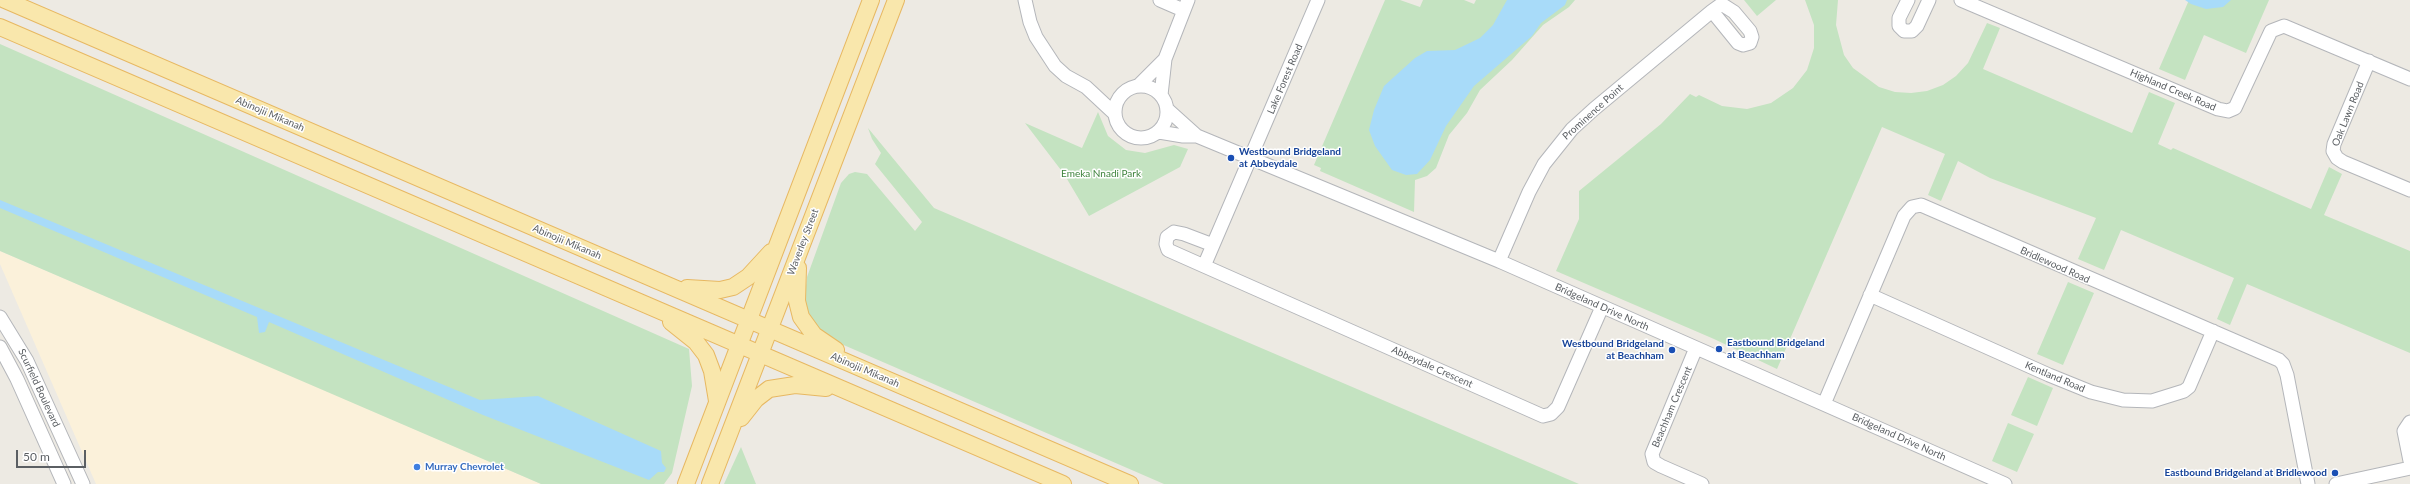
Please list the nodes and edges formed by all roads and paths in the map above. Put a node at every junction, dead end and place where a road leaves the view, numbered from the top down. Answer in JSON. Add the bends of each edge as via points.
{"nodes":[{"id":1,"x":4,"y":0,"type":"edge"},
{"id":2,"x":871,"y":0,"type":"edge"},
{"id":3,"x":896,"y":0,"type":"edge"},
{"id":4,"x":1025,"y":0,"type":"edge"},
{"id":5,"x":1160,"y":0,"type":"edge"},
{"id":6,"x":1318,"y":0,"type":"edge"},
{"id":7,"x":1908,"y":0,"type":"edge"},
{"id":8,"x":1928,"y":0,"type":"edge"},
{"id":9,"x":1961,"y":0,"type":"edge"},
{"id":10,"x":1186,"y":5,"type":"edge"},
{"id":11,"x":1712,"y":11,"type":"dead end"},
{"id":12,"x":0,"y":27,"type":"edge"},
{"id":13,"x":1165,"y":60,"type":"junction"},
{"id":14,"x":2369,"y":61,"type":"junction"},
{"id":15,"x":2410,"y":79,"type":"edge"},
{"id":16,"x":1138,"y":86,"type":"junction"},
{"id":17,"x":1086,"y":87,"type":"junction"},
{"id":18,"x":1123,"y":93,"type":"junction"},
{"id":19,"x":1161,"y":95,"type":"junction"},
{"id":20,"x":1167,"y":109,"type":"junction"},
{"id":21,"x":1115,"y":114,"type":"junction"},
{"id":22,"x":1158,"y":132,"type":"junction"},
{"id":23,"x":1197,"y":136,"type":"junction"},
{"id":24,"x":1251,"y":157,"type":"junction"},
{"id":25,"x":2410,"y":190,"type":"edge"},
{"id":26,"x":777,"y":244,"type":"junction"},
{"id":27,"x":1213,"y":245,"type":"junction"},
{"id":28,"x":799,"y":253,"type":"junction"},
{"id":29,"x":1499,"y":261,"type":"junction"},
{"id":30,"x":1204,"y":266,"type":"junction"},
{"id":31,"x":671,"y":287,"type":"junction"},
{"id":32,"x":1870,"y":295,"type":"junction"},
{"id":33,"x":1602,"y":307,"type":"junction"},
{"id":34,"x":660,"y":311,"type":"junction"},
{"id":35,"x":0,"y":317,"type":"edge"},
{"id":36,"x":748,"y":320,"type":"junction"},
{"id":37,"x":770,"y":329,"type":"junction"},
{"id":38,"x":2213,"y":331,"type":"junction"},
{"id":39,"x":739,"y":345,"type":"junction"},
{"id":40,"x":0,"y":347,"type":"edge"},
{"id":41,"x":1696,"y":348,"type":"junction"},
{"id":42,"x":760,"y":354,"type":"junction"},
{"id":43,"x":856,"y":366,"type":"junction"},
{"id":44,"x":844,"y":390,"type":"junction"},
{"id":45,"x":717,"y":401,"type":"junction"},
{"id":46,"x":1824,"y":404,"type":"junction"},
{"id":47,"x":2410,"y":422,"type":"edge"},
{"id":48,"x":732,"y":426,"type":"junction"},
{"id":49,"x":2410,"y":461,"type":"edge"},
{"id":50,"x":2410,"y":468,"type":"edge"},
{"id":51,"x":64,"y":484,"type":"edge"},
{"id":52,"x":83,"y":484,"type":"edge"},
{"id":53,"x":686,"y":484,"type":"edge"},
{"id":54,"x":710,"y":484,"type":"edge"},
{"id":55,"x":1063,"y":484,"type":"edge"},
{"id":56,"x":1130,"y":484,"type":"edge"},
{"id":57,"x":1702,"y":484,"type":"edge"},
{"id":58,"x":2005,"y":484,"type":"edge"},
{"id":59,"x":2308,"y":484,"type":"edge"},
{"id":60,"x":2336,"y":484,"type":"edge"}],
"edges":[{"from":1,"to":31,"type":"main road","name":"Abinojii Mikanah"},
{"from":2,"to":26,"type":"main road"},
{"from":3,"to":28,"type":"main road","name":"Waverley Street"},
{"from":4,"to":17,"type":"street","via":[[1030,22],[1046,54],[1066,76]]},
{"from":5,"to":10,"type":"street"},
{"from":6,"to":24,"type":"street","name":"Lake Forest Road"},
{"from":7,"to":8,"type":"street","via":[[1899,18],[1899,26],[1904,31],[1912,31],[1916,26]]},
{"from":9,"to":14,"type":"street","name":"Highland Creek Road","via":[[2228,111],[2236,108],[2266,38],[2270,31],[2277,27],[2291,28]]},
{"from":10,"to":13,"type":"street"},
{"from":11,"to":29,"type":"street","name":"Prominence Point","via":[[1594,109],[1561,141],[1536,177]]},
{"from":12,"to":34,"type":"main road"},
{"from":13,"to":16,"type":"street"},
{"from":13,"to":19,"type":"street"},
{"from":14,"to":15,"type":"street","name":"Highland Creek Road"},
{"from":14,"to":25,"type":"street","name":"Oak Lawn Road","via":[[2333,151],[2343,162]]},
{"from":16,"to":18,"type":"street"},
{"from":16,"to":19,"type":"street","via":[[1154,90]]},
{"from":17,"to":18,"type":"street","via":[[1106,94]]},
{"from":17,"to":21,"type":"street"},
{"from":18,"to":21,"type":"street","via":[[1117,103]]},
{"from":19,"to":20,"type":"street"},
{"from":20,"to":22,"type":"street","via":[[1165,121]]},
{"from":20,"to":23,"type":"street","name":"Bridgeland Drive North"},
{"from":21,"to":22,"type":"street","via":[[1120,127],[1131,136],[1146,138]]},
{"from":22,"to":23,"type":"street","name":"Bridgeland Drive North"},
{"from":23,"to":24,"type":"street","name":"Bridgeland Drive North"},
{"from":24,"to":27,"type":"street"},
{"from":24,"to":29,"type":"street","name":"Bridgeland Drive North"},
{"from":26,"to":31,"type":"main road","via":[[748,277],[733,287],[709,290]]},
{"from":26,"to":36,"type":"main road"},
{"from":27,"to":30,"type":"street"},
{"from":27,"to":30,"type":"street","name":"Abbeydale Crescent","via":[[1174,232],[1167,238],[1168,250]]},
{"from":28,"to":37,"type":"main road","name":"Waverley Street"},
{"from":28,"to":43,"type":"main road","via":[[796,296],[801,317],[814,335]]},
{"from":29,"to":33,"type":"street","name":"Bridgeland Drive North"},
{"from":30,"to":33,"type":"street","name":"Abbeydale Crescent","via":[[1543,416],[1551,414],[1558,407]]},
{"from":31,"to":36,"type":"main road","name":"Abinojii Mikanah"},
{"from":32,"to":38,"type":"street","name":"Kentland Road","via":[[2049,375],[2091,392],[2123,400],[2152,401],[2184,391]]},
{"from":32,"to":38,"type":"street","name":"Bridlewood Road","via":[[1904,216],[1912,208],[1921,206]]},
{"from":32,"to":46,"type":"street","name":"Bridlewood Road"},
{"from":33,"to":41,"type":"street","name":"Bridgeland Drive North"},
{"from":34,"to":39,"type":"main road"},
{"from":34,"to":45,"type":"main road","via":[[704,351],[710,364]]},
{"from":35,"to":52,"type":"street","name":"Scurfield Boulevard","via":[[28,361]]},
{"from":36,"to":37,"type":"main road","name":"Abinojii Mikanah"},
{"from":36,"to":39,"type":"main road"},
{"from":37,"to":42,"type":"main road","name":"Waverley Street"},
{"from":37,"to":43,"type":"main road","name":"Abinojii Mikanah"},
{"from":38,"to":59,"type":"street","name":"Bridlewood Road","via":[[2274,357],[2283,364]]},
{"from":39,"to":42,"type":"main road"},
{"from":39,"to":45,"type":"main road"},
{"from":40,"to":51,"type":"street","name":"Scurfield Boulevard"},
{"from":41,"to":46,"type":"street","name":"Bridgeland Drive North"},
{"from":41,"to":57,"type":"street","name":"Beachham Crescent","via":[[1652,454],[1654,462]]},
{"from":42,"to":44,"type":"main road"},
{"from":42,"to":48,"type":"main road","name":"Waverley Street"},
{"from":43,"to":56,"type":"main road","name":"Abinojii Mikanah"},
{"from":44,"to":48,"type":"main road","via":[[795,385],[777,386],[760,395]]},
{"from":44,"to":55,"type":"main road"},
{"from":45,"to":53,"type":"main road"},
{"from":46,"to":58,"type":"street","name":"Bridgeland Drive North"},
{"from":47,"to":49,"type":"street","via":[[2404,431]]},
{"from":48,"to":54,"type":"main road","name":"Waverley Street"},
{"from":50,"to":60,"type":"street"}]}
